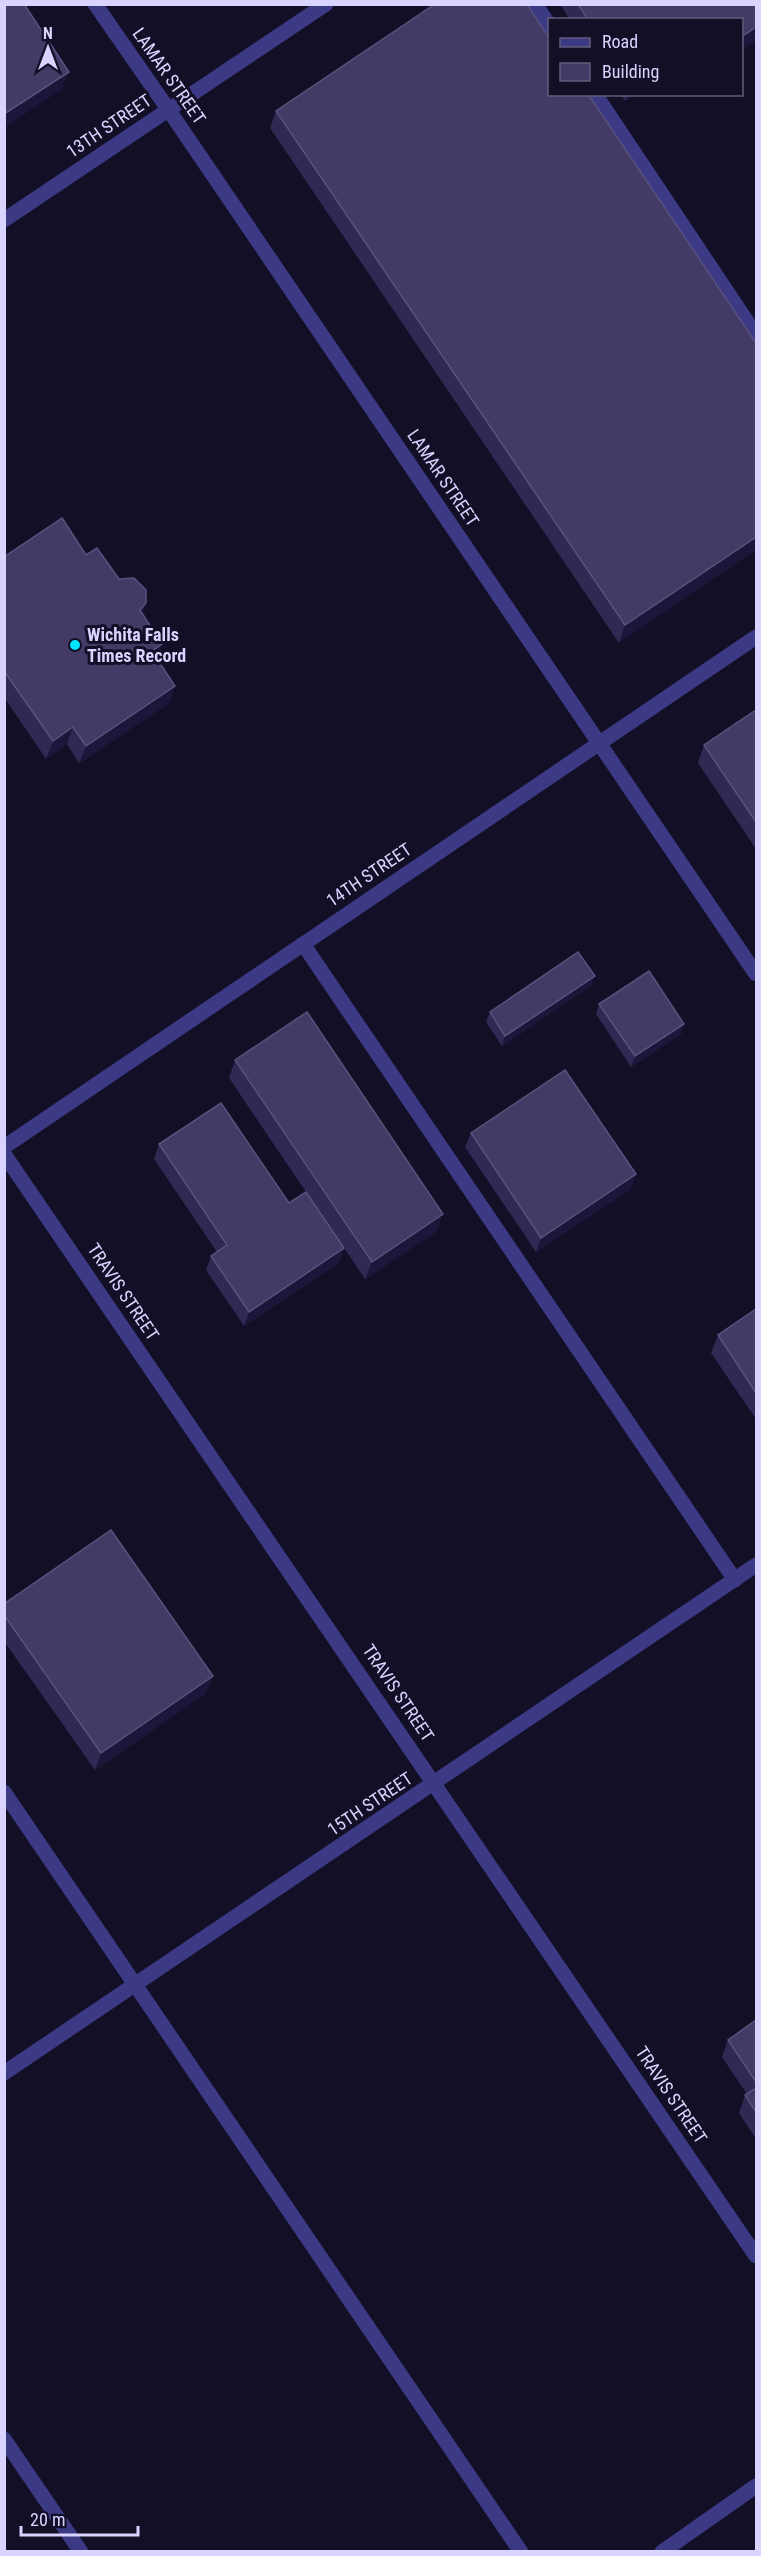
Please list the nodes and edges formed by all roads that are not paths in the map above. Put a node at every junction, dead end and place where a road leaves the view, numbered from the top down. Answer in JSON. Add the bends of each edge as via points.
{"nodes":[{"id":1,"x":95,"y":4,"type":"edge"},
{"id":2,"x":326,"y":4,"type":"edge"},
{"id":3,"x":535,"y":4,"type":"edge"},
{"id":4,"x":548,"y":24,"type":"edge"},
{"id":5,"x":596,"y":96,"type":"edge"},
{"id":6,"x":168,"y":109,"type":"junction"},
{"id":7,"x":4,"y":220,"type":"edge"},
{"id":8,"x":756,"y":335,"type":"edge"},
{"id":9,"x":756,"y":637,"type":"edge"},
{"id":10,"x":599,"y":742,"type":"junction"},
{"id":11,"x":303,"y":944,"type":"junction"},
{"id":12,"x":756,"y":974,"type":"edge"},
{"id":13,"x":4,"y":1147,"type":"edge"},
{"id":14,"x":4,"y":1154,"type":"edge"},
{"id":15,"x":756,"y":1565,"type":"edge"},
{"id":16,"x":735,"y":1580,"type":"junction"},
{"id":17,"x":436,"y":1783,"type":"junction"},
{"id":18,"x":4,"y":1792,"type":"edge"},
{"id":19,"x":135,"y":1984,"type":"junction"},
{"id":20,"x":4,"y":2073,"type":"edge"},
{"id":21,"x":756,"y":2256,"type":"edge"},
{"id":22,"x":4,"y":2439,"type":"edge"},
{"id":23,"x":756,"y":2486,"type":"edge"},
{"id":24,"x":81,"y":2552,"type":"edge"},
{"id":25,"x":521,"y":2552,"type":"edge"},
{"id":26,"x":662,"y":2552,"type":"edge"}],
"edges":[{"from":1,"to":6,"type":"street","name":"LAMAR STREET"},
{"from":2,"to":6,"type":"street","name":"13TH STREET"},
{"from":3,"to":4,"type":"street"},
{"from":5,"to":8,"type":"street"},
{"from":6,"to":7,"type":"street","name":"13TH STREET"},
{"from":6,"to":10,"type":"street","name":"LAMAR STREET"},
{"from":9,"to":10,"type":"street","name":"14TH STREET"},
{"from":10,"to":11,"type":"street","name":"14TH STREET"},
{"from":10,"to":12,"type":"street","name":"LAMAR STREET"},
{"from":11,"to":13,"type":"street","name":"14TH STREET"},
{"from":11,"to":16,"type":"street"},
{"from":14,"to":17,"type":"street","name":"TRAVIS STREET"},
{"from":15,"to":16,"type":"street","name":"15TH STREET"},
{"from":16,"to":17,"type":"street","name":"15TH STREET"},
{"from":17,"to":19,"type":"street","name":"15TH STREET"},
{"from":17,"to":21,"type":"street","name":"TRAVIS STREET"},
{"from":18,"to":19,"type":"street"},
{"from":19,"to":20,"type":"street","name":"15TH STREET"},
{"from":19,"to":25,"type":"street"},
{"from":22,"to":24,"type":"street"},
{"from":23,"to":26,"type":"street"}]}
